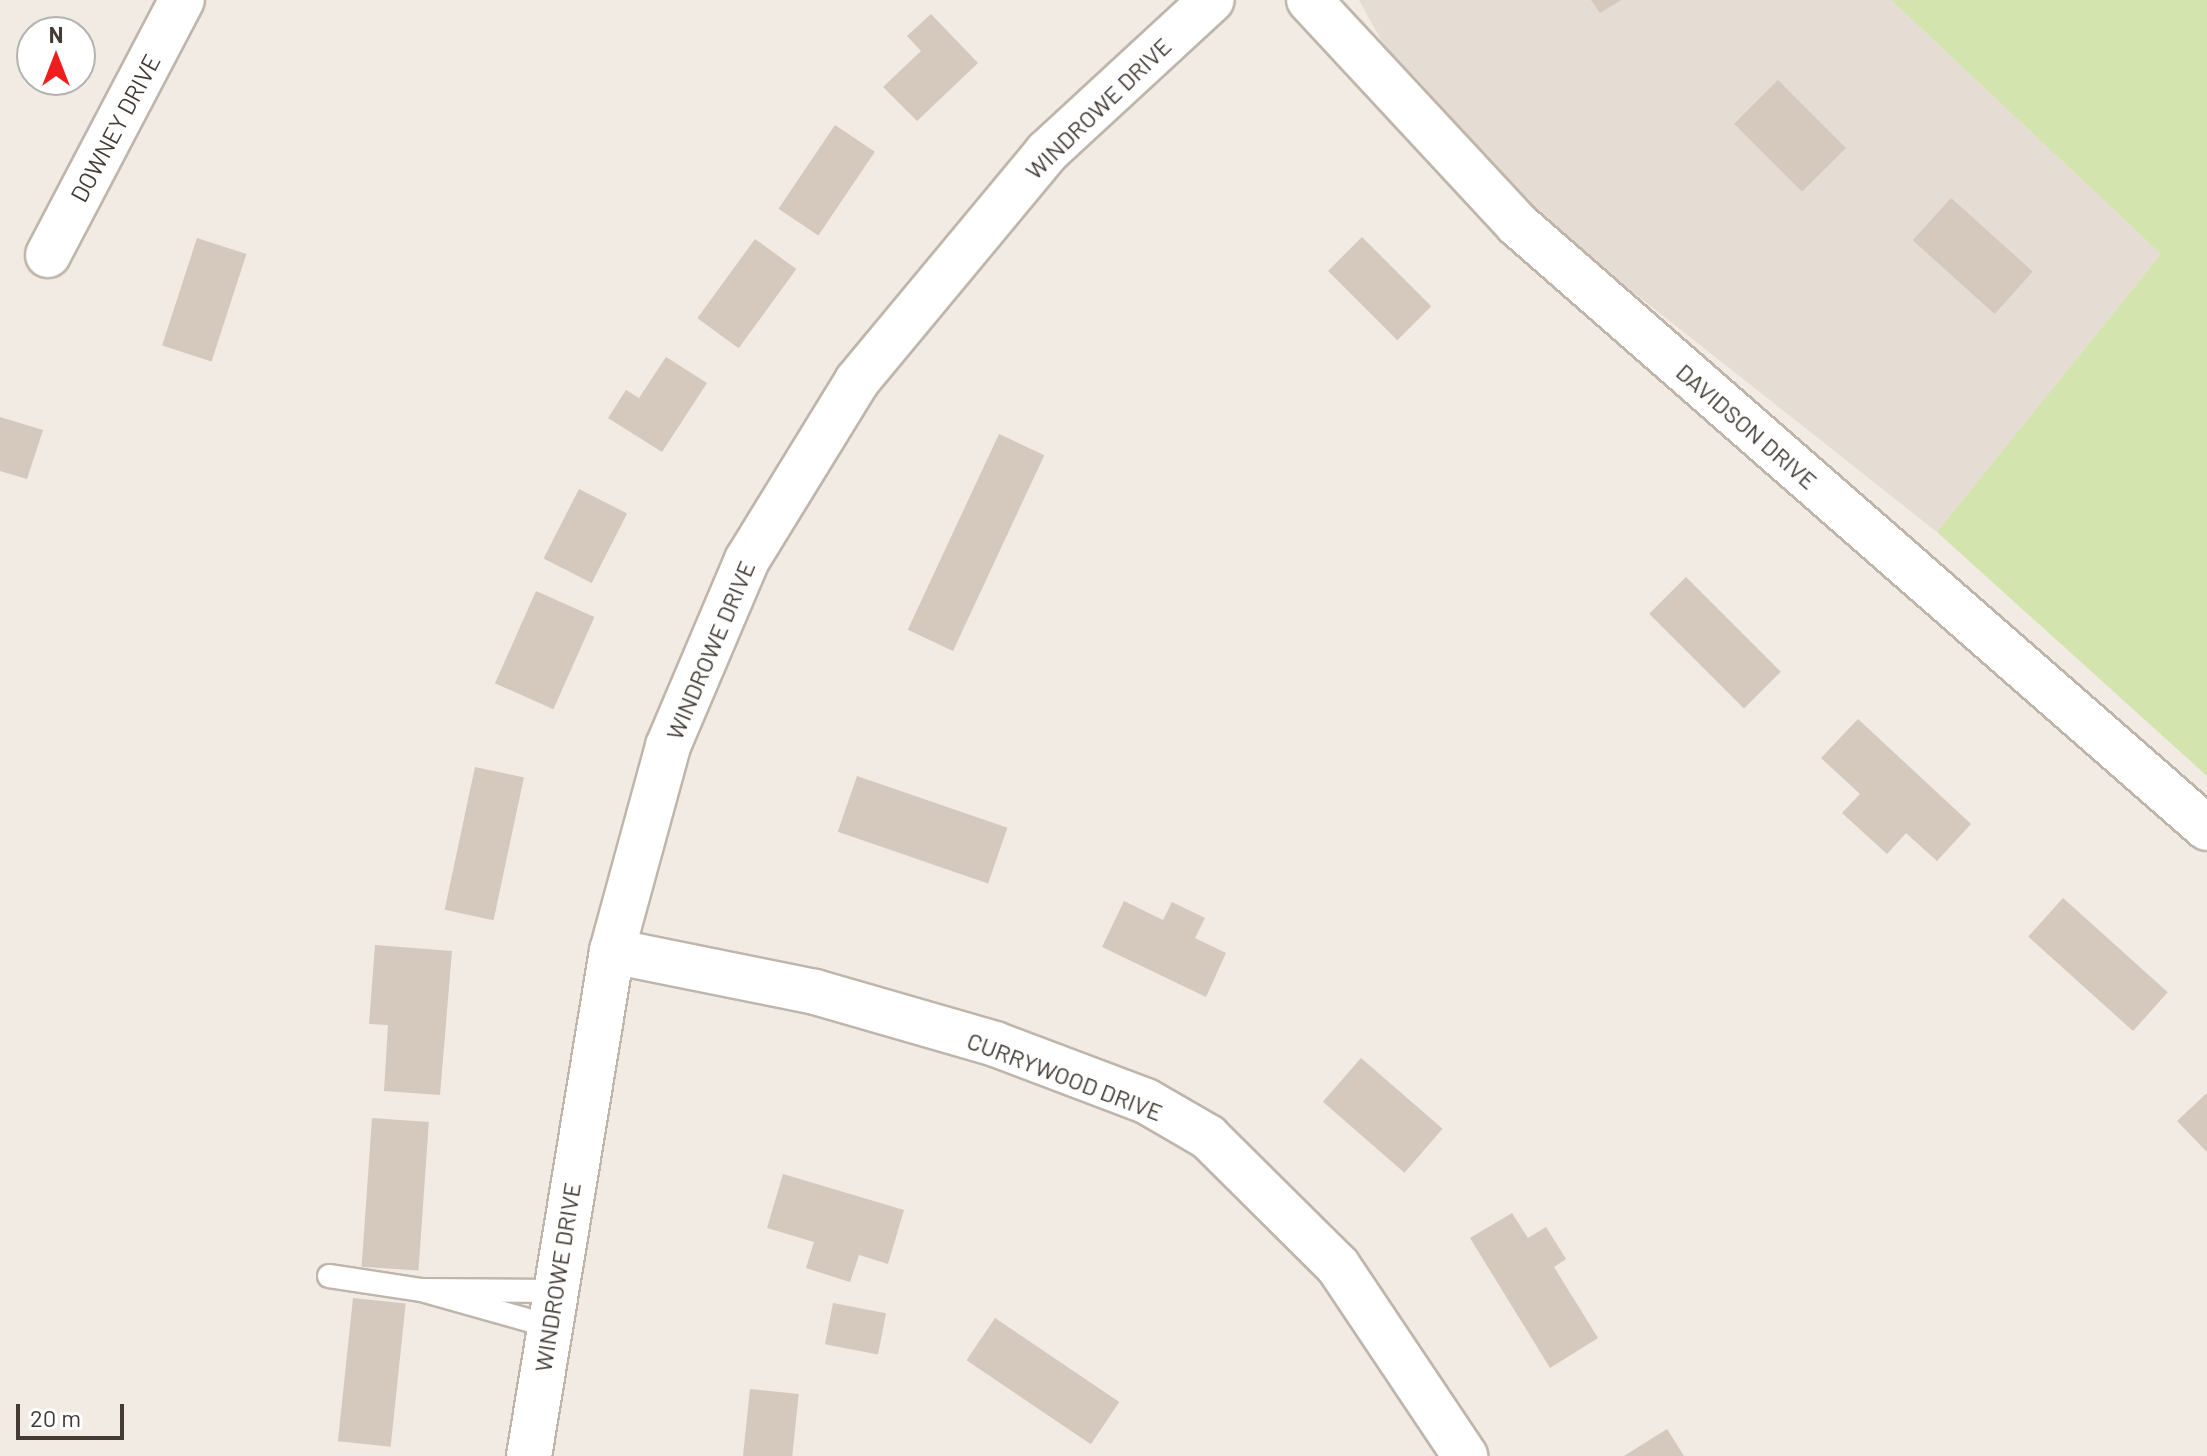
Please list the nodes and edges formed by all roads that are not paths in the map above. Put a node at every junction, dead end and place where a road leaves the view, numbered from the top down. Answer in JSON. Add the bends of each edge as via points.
{"nodes":[{"id":1,"x":182,"y":0,"type":"edge"},
{"id":2,"x":1212,"y":0,"type":"edge"},
{"id":3,"x":1309,"y":0,"type":"edge"},
{"id":4,"x":48,"y":255,"type":"dead end"},
{"id":5,"x":2207,"y":828,"type":"edge"},
{"id":6,"x":612,"y":951,"type":"junction"},
{"id":7,"x":329,"y":1276,"type":"dead end"},
{"id":8,"x":422,"y":1290,"type":"junction"},
{"id":9,"x":551,"y":1308,"type":"junction"},
{"id":10,"x":529,"y":1456,"type":"edge"},
{"id":11,"x":1465,"y":1456,"type":"edge"}],
"edges":[{"from":1,"to":4,"type":"street","name":"DOWNEY DRIVE"},
{"from":2,"to":6,"type":"street","name":"WINDROWE DRIVE","via":[[1047,152],[857,381],[741,574],[668,746]]},
{"from":3,"to":5,"type":"street","name":"DAVIDSON DRIVE","via":[[1517,224]]},
{"from":6,"to":9,"type":"street","name":"WINDROWE DRIVE"},
{"from":6,"to":11,"type":"street","name":"CURRYWOOD DRIVE","via":[[815,992],[995,1044],[1146,1101],[1208,1137],[1338,1266]]},
{"from":7,"to":8,"type":"lane"},
{"from":8,"to":9,"type":"lane"},
{"from":8,"to":9,"type":"lane"},
{"from":9,"to":10,"type":"street","name":"WINDROWE DRIVE"}]}
